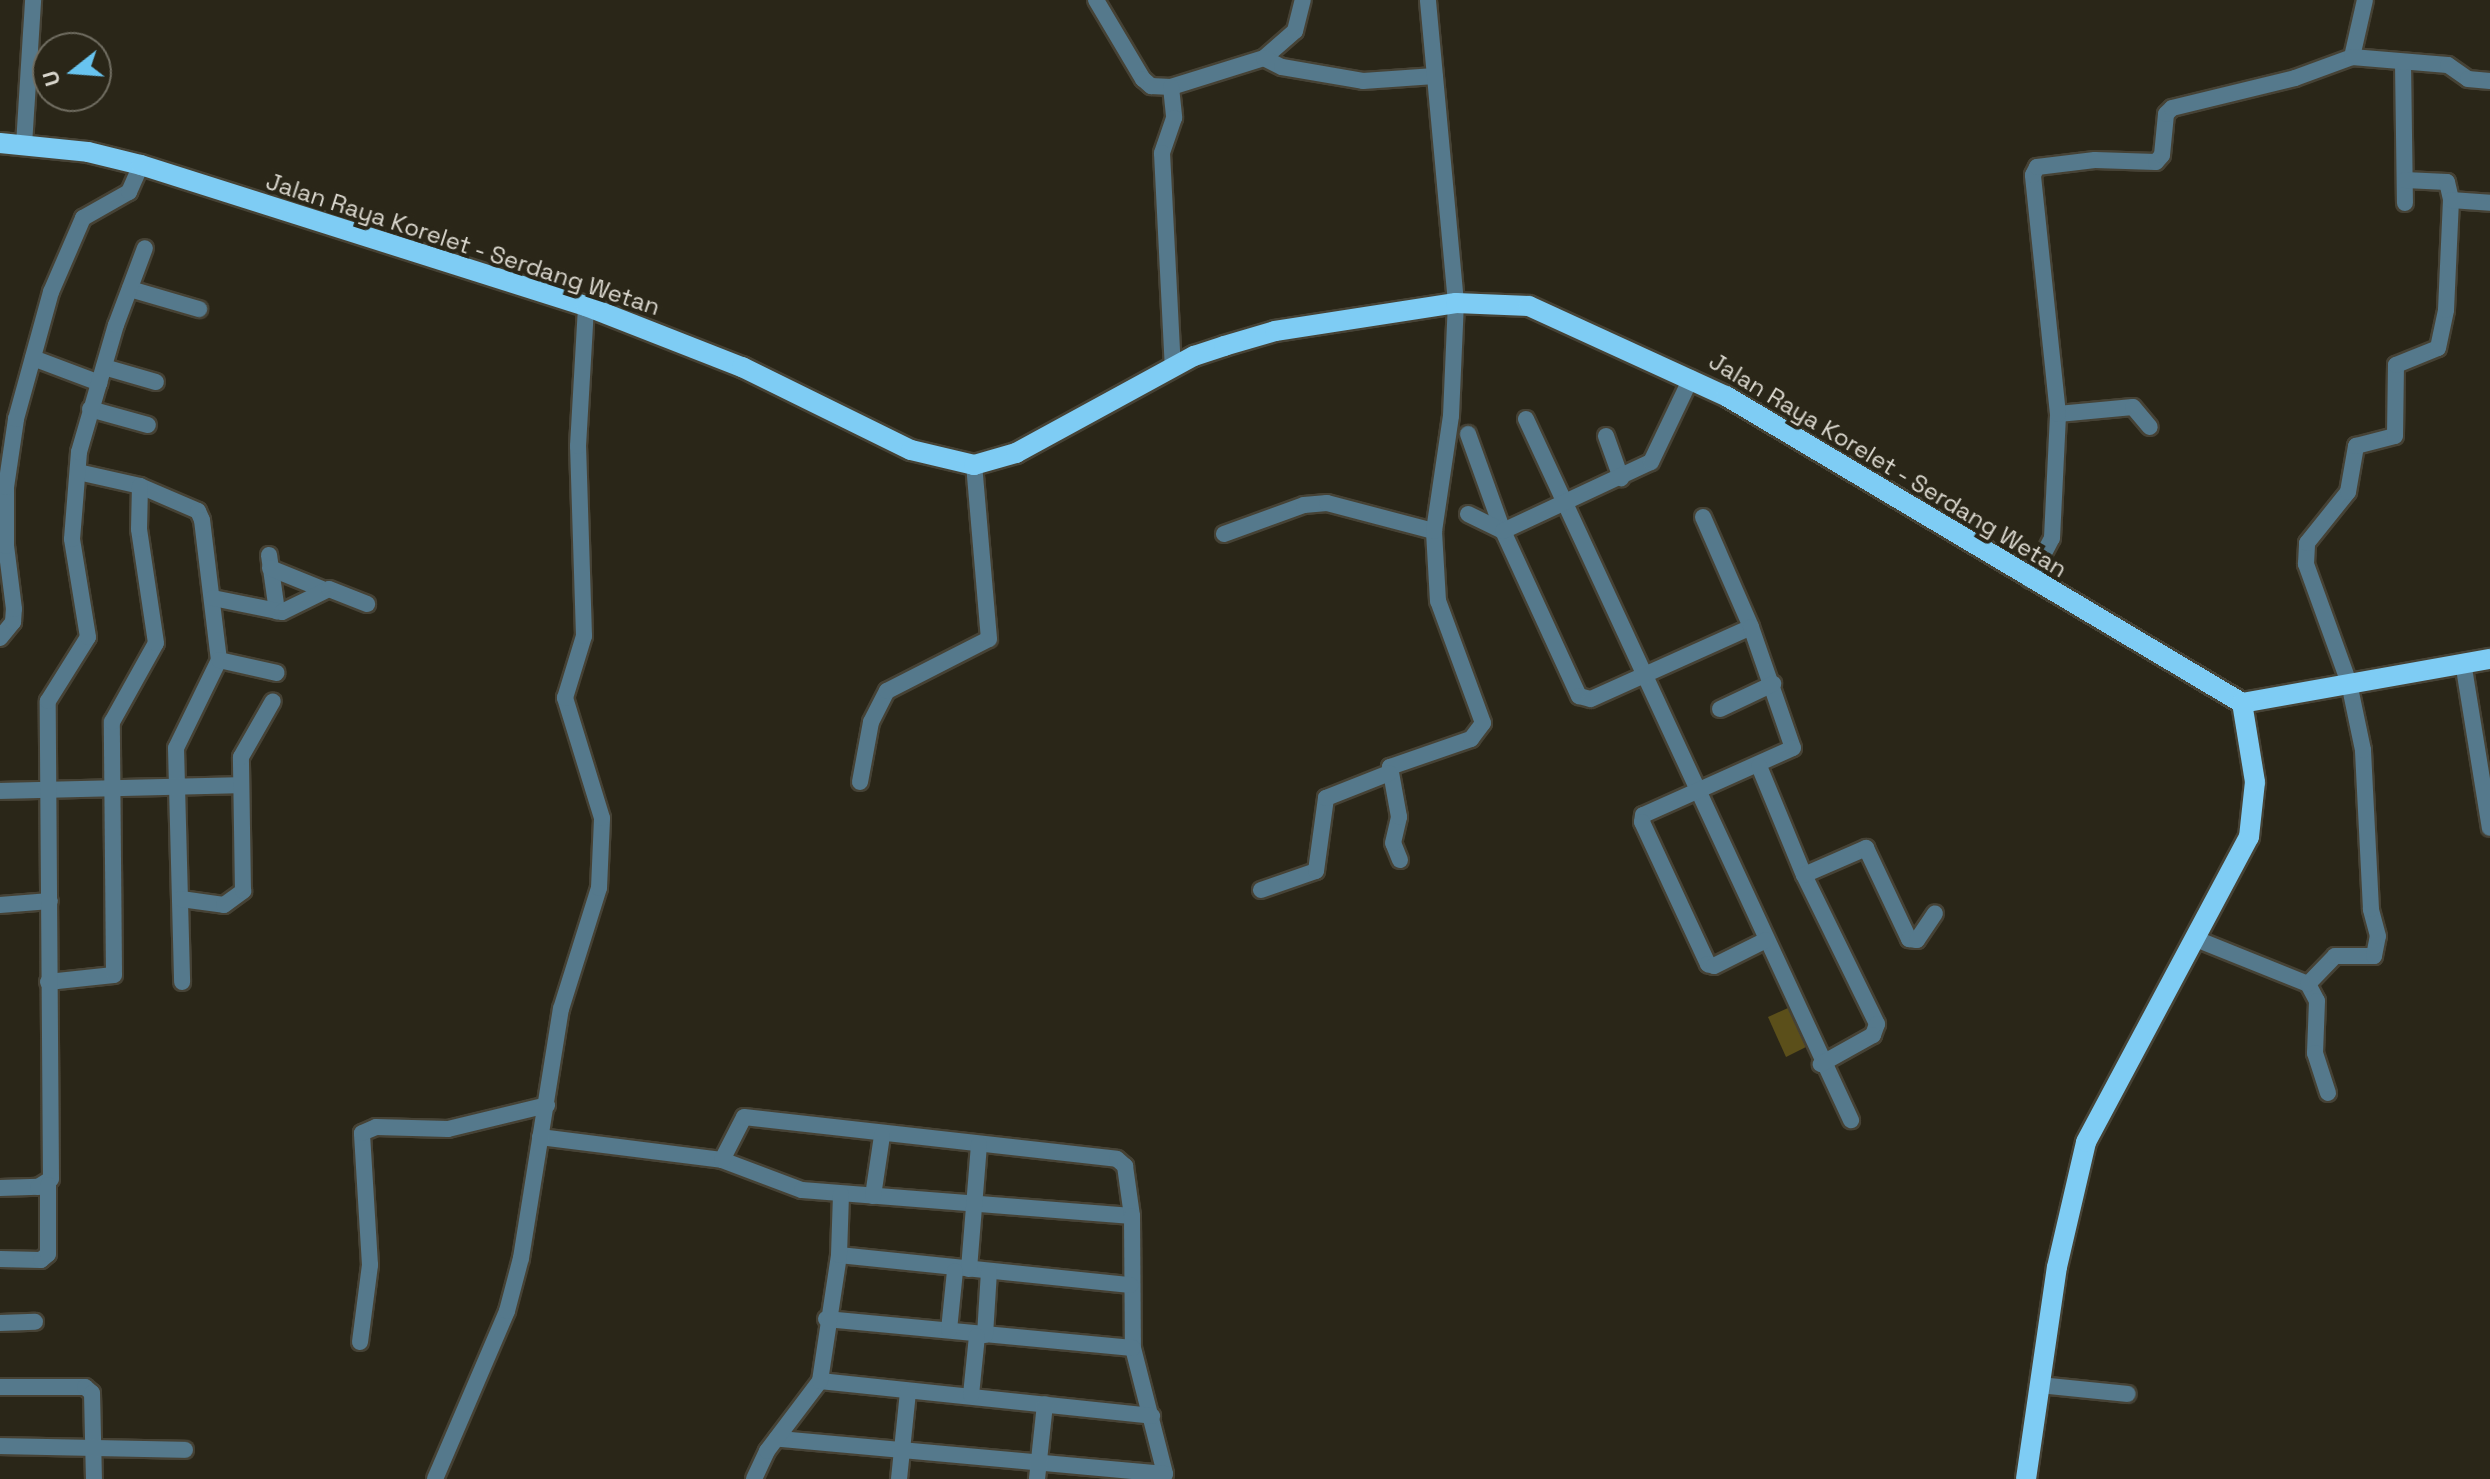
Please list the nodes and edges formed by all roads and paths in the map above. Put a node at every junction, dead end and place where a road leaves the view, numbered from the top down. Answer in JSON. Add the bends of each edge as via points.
{"nodes":[{"id":1,"x":33,"y":0,"type":"edge"},
{"id":2,"x":1096,"y":0,"type":"edge"},
{"id":3,"x":1303,"y":0,"type":"edge"},
{"id":4,"x":1428,"y":0,"type":"edge"},
{"id":5,"x":2365,"y":0,"type":"edge"},
{"id":6,"x":2352,"y":57,"type":"junction"},
{"id":7,"x":1264,"y":58,"type":"junction"},
{"id":8,"x":2403,"y":63,"type":"junction"},
{"id":9,"x":1435,"y":76,"type":"junction"},
{"id":10,"x":2490,"y":81,"type":"edge"},
{"id":11,"x":1171,"y":87,"type":"junction"},
{"id":12,"x":0,"y":143,"type":"edge"},
{"id":13,"x":24,"y":145,"type":"junction"},
{"id":14,"x":141,"y":165,"type":"junction"},
{"id":15,"x":2405,"y":180,"type":"junction"},
{"id":16,"x":2451,"y":200,"type":"junction"},
{"id":17,"x":2405,"y":203,"type":"dead end"},
{"id":18,"x":2490,"y":203,"type":"edge"},
{"id":19,"x":145,"y":248,"type":"dead end"},
{"id":20,"x":130,"y":289,"type":"junction"},
{"id":21,"x":1456,"y":303,"type":"junction"},
{"id":22,"x":586,"y":306,"type":"junction"},
{"id":23,"x":199,"y":309,"type":"dead end"},
{"id":24,"x":33,"y":358,"type":"junction"},
{"id":25,"x":1173,"y":368,"type":"junction"},
{"id":26,"x":102,"y":375,"type":"junction"},
{"id":27,"x":1691,"y":378,"type":"junction"},
{"id":28,"x":156,"y":382,"type":"dead end"},
{"id":29,"x":90,"y":409,"type":"junction"},
{"id":30,"x":2058,"y":414,"type":"junction"},
{"id":31,"x":1526,"y":419,"type":"dead end"},
{"id":32,"x":148,"y":425,"type":"dead end"},
{"id":33,"x":2150,"y":427,"type":"dead end"},
{"id":34,"x":1468,"y":434,"type":"dead end"},
{"id":35,"x":1606,"y":436,"type":"dead end"},
{"id":36,"x":974,"y":465,"type":"junction"},
{"id":37,"x":78,"y":472,"type":"junction"},
{"id":38,"x":1621,"y":478,"type":"junction"},
{"id":39,"x":140,"y":486,"type":"junction"},
{"id":40,"x":1567,"y":501,"type":"junction"},
{"id":41,"x":1468,"y":514,"type":"dead end"},
{"id":42,"x":1703,"y":517,"type":"dead end"},
{"id":43,"x":1434,"y":531,"type":"junction"},
{"id":44,"x":1503,"y":531,"type":"junction"},
{"id":45,"x":1224,"y":534,"type":"dead end"},
{"id":46,"x":2030,"y":580,"type":"junction"},
{"id":47,"x":322,"y":589,"type":"junction"},
{"id":48,"x":213,"y":598,"type":"junction"},
{"id":49,"x":367,"y":604,"type":"dead end"},
{"id":50,"x":277,"y":611,"type":"junction"},
{"id":51,"x":1751,"y":627,"type":"junction"},
{"id":52,"x":0,"y":638,"type":"edge"},
{"id":53,"x":2490,"y":659,"type":"edge"},
{"id":54,"x":219,"y":660,"type":"junction"},
{"id":55,"x":2463,"y":662,"type":"junction"},
{"id":56,"x":277,"y":673,"type":"dead end"},
{"id":57,"x":1646,"y":675,"type":"junction"},
{"id":58,"x":2349,"y":683,"type":"junction"},
{"id":59,"x":1773,"y":684,"type":"junction"},
{"id":60,"x":273,"y":701,"type":"dead end"},
{"id":61,"x":2242,"y":703,"type":"junction"},
{"id":62,"x":1720,"y":709,"type":"dead end"},
{"id":63,"x":1759,"y":766,"type":"junction"},
{"id":64,"x":1389,"y":773,"type":"junction"},
{"id":65,"x":860,"y":782,"type":"dead end"},
{"id":66,"x":239,"y":785,"type":"junction"},
{"id":67,"x":176,"y":787,"type":"junction"},
{"id":68,"x":113,"y":789,"type":"junction"},
{"id":69,"x":49,"y":790,"type":"junction"},
{"id":70,"x":1699,"y":790,"type":"junction"},
{"id":71,"x":0,"y":791,"type":"edge"},
{"id":72,"x":2490,"y":828,"type":"edge"},
{"id":73,"x":1400,"y":860,"type":"dead end"},
{"id":74,"x":1804,"y":875,"type":"junction"},
{"id":75,"x":1261,"y":890,"type":"dead end"},
{"id":76,"x":181,"y":899,"type":"junction"},
{"id":77,"x":50,"y":901,"type":"junction"},
{"id":78,"x":0,"y":905,"type":"edge"},
{"id":79,"x":1935,"y":913,"type":"dead end"},
{"id":80,"x":2196,"y":939,"type":"junction"},
{"id":81,"x":1766,"y":940,"type":"junction"},
{"id":82,"x":48,"y":982,"type":"junction"},
{"id":83,"x":182,"y":982,"type":"dead end"},
{"id":84,"x":2308,"y":984,"type":"junction"},
{"id":85,"x":1821,"y":1064,"type":"junction"},
{"id":86,"x":2328,"y":1093,"type":"dead end"},
{"id":87,"x":547,"y":1105,"type":"junction"},
{"id":88,"x":1851,"y":1120,"type":"dead end"},
{"id":89,"x":882,"y":1136,"type":"junction"},
{"id":90,"x":540,"y":1137,"type":"junction"},
{"id":91,"x":979,"y":1144,"type":"junction"},
{"id":92,"x":718,"y":1160,"type":"junction"},
{"id":93,"x":48,"y":1185,"type":"junction"},
{"id":94,"x":0,"y":1188,"type":"edge"},
{"id":95,"x":841,"y":1194,"type":"junction"},
{"id":96,"x":873,"y":1196,"type":"junction"},
{"id":97,"x":973,"y":1205,"type":"junction"},
{"id":98,"x":1132,"y":1216,"type":"junction"},
{"id":99,"x":839,"y":1255,"type":"junction"},
{"id":100,"x":0,"y":1259,"type":"edge"},
{"id":101,"x":962,"y":1270,"type":"junction"},
{"id":102,"x":989,"y":1271,"type":"junction"},
{"id":103,"x":1130,"y":1285,"type":"junction"},
{"id":104,"x":826,"y":1319,"type":"junction"},
{"id":105,"x":35,"y":1322,"type":"dead end"},
{"id":106,"x":0,"y":1323,"type":"edge"},
{"id":107,"x":949,"y":1330,"type":"junction"},
{"id":108,"x":981,"y":1336,"type":"junction"},
{"id":109,"x":360,"y":1342,"type":"dead end"},
{"id":110,"x":1133,"y":1348,"type":"junction"},
{"id":111,"x":820,"y":1381,"type":"junction"},
{"id":112,"x":2040,"y":1385,"type":"junction"},
{"id":113,"x":0,"y":1387,"type":"edge"},
{"id":114,"x":908,"y":1392,"type":"junction"},
{"id":115,"x":2128,"y":1394,"type":"dead end"},
{"id":116,"x":971,"y":1395,"type":"junction"},
{"id":117,"x":1045,"y":1404,"type":"junction"},
{"id":118,"x":1152,"y":1416,"type":"junction"},
{"id":119,"x":777,"y":1439,"type":"junction"},
{"id":120,"x":93,"y":1445,"type":"junction"},
{"id":121,"x":0,"y":1446,"type":"edge"},
{"id":122,"x":185,"y":1450,"type":"dead end"},
{"id":123,"x":899,"y":1453,"type":"junction"},
{"id":124,"x":1038,"y":1471,"type":"edge"},
{"id":125,"x":1115,"y":1476,"type":"edge"},
{"id":126,"x":94,"y":1479,"type":"edge"},
{"id":127,"x":435,"y":1479,"type":"edge"},
{"id":128,"x":754,"y":1479,"type":"edge"},
{"id":129,"x":899,"y":1479,"type":"edge"},
{"id":130,"x":2026,"y":1479,"type":"edge"}],
"edges":[{"from":1,"to":13,"type":"street"},
{"from":2,"to":11,"type":"street","via":[[1143,79],[1151,86]]},
{"from":3,"to":7,"type":"street","via":[[1295,31]]},
{"from":4,"to":9,"type":"street"},
{"from":5,"to":6,"type":"street"},
{"from":6,"to":8,"type":"street"},
{"from":6,"to":30,"type":"street","via":[[2295,78],[2172,108],[2166,114],[2162,155],[2156,162],[2095,160],[2037,167],[2033,175]]},
{"from":7,"to":9,"type":"street","via":[[1282,67],[1363,81]]},
{"from":7,"to":11,"type":"street"},
{"from":8,"to":10,"type":"street","via":[[2448,65],[2468,79]]},
{"from":8,"to":15,"type":"street"},
{"from":9,"to":21,"type":"street"},
{"from":11,"to":25,"type":"street","via":[[1174,118],[1162,153]]},
{"from":12,"to":13,"type":"main road","name":"Jalan Raya Korelet - Serdang Wetan"},
{"from":13,"to":14,"type":"main road","name":"Jalan Raya Korelet - Serdang Wetan"},
{"from":14,"to":22,"type":"main road","name":"Jalan Raya Korelet - Serdang Wetan"},
{"from":14,"to":24,"type":"street","via":[[129,192],[91,211],[79,226],[51,292]]},
{"from":15,"to":16,"type":"street","via":[[2447,182]]},
{"from":15,"to":17,"type":"street"},
{"from":16,"to":18,"type":"street"},
{"from":16,"to":58,"type":"street","via":[[2446,310],[2438,348],[2396,365],[2395,436],[2356,446],[2348,492],[2307,543],[2310,578]]},
{"from":19,"to":20,"type":"street"},
{"from":20,"to":23,"type":"street"},
{"from":20,"to":26,"type":"street"},
{"from":21,"to":25,"type":"main road","name":"Jalan Raya Korelet - Serdang Wetan","via":[[1275,331]]},
{"from":21,"to":27,"type":"main road","name":"Jalan Raya Korelet - Serdang Wetan","via":[[1529,306]]},
{"from":21,"to":43,"type":"street","via":[[1451,416]]},
{"from":22,"to":36,"type":"main road","name":"Jalan Raya Korelet - Serdang Wetan","via":[[742,367],[911,450]]},
{"from":22,"to":87,"type":"street","via":[[578,446],[584,636],[565,698],[597,788],[603,860],[561,1009]]},
{"from":24,"to":26,"type":"street"},
{"from":24,"to":52,"type":"street","via":[[16,419],[6,487],[14,609],[13,622]]},
{"from":25,"to":36,"type":"main road","name":"Jalan Raya Korelet - Serdang Wetan","via":[[1016,453]]},
{"from":26,"to":28,"type":"street"},
{"from":26,"to":29,"type":"street"},
{"from":27,"to":38,"type":"street","via":[[1660,452]]},
{"from":27,"to":46,"type":"main road","name":"Jalan Raya Korelet - Serdang Wetan"},
{"from":29,"to":32,"type":"street"},
{"from":29,"to":37,"type":"street"},
{"from":30,"to":33,"type":"street","via":[[2133,407]]},
{"from":30,"to":46,"type":"street","via":[[2052,538]]},
{"from":31,"to":40,"type":"street"},
{"from":34,"to":44,"type":"street"},
{"from":35,"to":38,"type":"street"},
{"from":36,"to":65,"type":"street","via":[[989,639],[887,691],[871,722]]},
{"from":37,"to":39,"type":"street"},
{"from":37,"to":69,"type":"street","via":[[72,539],[90,627],[48,701]]},
{"from":38,"to":40,"type":"street"},
{"from":39,"to":48,"type":"street","via":[[198,511]]},
{"from":39,"to":68,"type":"street","via":[[139,529],[156,643],[116,709]]},
{"from":40,"to":44,"type":"street"},
{"from":40,"to":57,"type":"street"},
{"from":41,"to":44,"type":"street"},
{"from":42,"to":51,"type":"street"},
{"from":43,"to":45,"type":"street","via":[[1327,503],[1304,505]]},
{"from":43,"to":64,"type":"street","via":[[1440,612],[1483,726],[1471,739],[1398,761]]},
{"from":44,"to":57,"type":"street","via":[[1579,696],[1591,699]]},
{"from":46,"to":61,"type":"main road","name":"Jalan Raya Korelet - Serdang Wetan"},
{"from":47,"to":49,"type":"street"},
{"from":47,"to":50,"type":"street","via":[[289,610]]},
{"from":47,"to":50,"type":"street","via":[[270,562]]},
{"from":48,"to":50,"type":"street"},
{"from":48,"to":54,"type":"street"},
{"from":51,"to":57,"type":"street"},
{"from":51,"to":59,"type":"street"},
{"from":53,"to":55,"type":"main road"},
{"from":54,"to":56,"type":"street"},
{"from":54,"to":67,"type":"street","via":[[177,738]]},
{"from":55,"to":58,"type":"main road"},
{"from":55,"to":72,"type":"street"},
{"from":57,"to":70,"type":"street"},
{"from":58,"to":61,"type":"main road"},
{"from":58,"to":84,"type":"street","via":[[2363,750],[2376,953],[2335,956]]},
{"from":59,"to":62,"type":"street"},
{"from":59,"to":63,"type":"street","via":[[1793,748]]},
{"from":60,"to":66,"type":"street","via":[[246,740]]},
{"from":61,"to":80,"type":"main road","via":[[2255,782],[2253,820]]},
{"from":63,"to":70,"type":"street"},
{"from":63,"to":74,"type":"street"},
{"from":64,"to":73,"type":"street","via":[[1398,806],[1393,843]]},
{"from":64,"to":75,"type":"street","via":[[1326,798],[1316,871]]},
{"from":66,"to":67,"type":"street"},
{"from":66,"to":76,"type":"street","via":[[243,891],[224,905]]},
{"from":67,"to":68,"type":"street"},
{"from":67,"to":76,"type":"street"},
{"from":68,"to":69,"type":"street"},
{"from":68,"to":82,"type":"street","via":[[114,975]]},
{"from":69,"to":71,"type":"street"},
{"from":69,"to":77,"type":"street"},
{"from":70,"to":81,"type":"street"},
{"from":70,"to":81,"type":"street","via":[[1643,815],[1642,822],[1708,964],[1714,966]]},
{"from":74,"to":79,"type":"street","via":[[1866,848],[1909,939],[1917,940]]},
{"from":74,"to":85,"type":"street","via":[[1877,1024],[1873,1035]]},
{"from":76,"to":83,"type":"street"},
{"from":77,"to":78,"type":"street"},
{"from":77,"to":82,"type":"street"},
{"from":80,"to":84,"type":"street"},
{"from":80,"to":112,"type":"main road","via":[[2086,1142],[2057,1267]]},
{"from":81,"to":85,"type":"street"},
{"from":82,"to":93,"type":"street"},
{"from":84,"to":86,"type":"street","via":[[2317,1001],[2315,1053]]},
{"from":85,"to":88,"type":"street"},
{"from":87,"to":90,"type":"street"},
{"from":87,"to":109,"type":"street","via":[[448,1129],[376,1127],[362,1133],[370,1265]]},
{"from":89,"to":91,"type":"street"},
{"from":89,"to":92,"type":"street","via":[[744,1117]]},
{"from":89,"to":96,"type":"street"},
{"from":90,"to":92,"type":"street"},
{"from":90,"to":127,"type":"street","via":[[507,1311]]},
{"from":91,"to":97,"type":"street"},
{"from":91,"to":98,"type":"street","via":[[1122,1161]]},
{"from":92,"to":95,"type":"street","via":[[786,1186]]},
{"from":93,"to":94,"type":"street"},
{"from":93,"to":100,"type":"street","via":[[48,1254],[41,1260]]},
{"from":95,"to":96,"type":"street"},
{"from":95,"to":99,"type":"street"},
{"from":96,"to":97,"type":"street"},
{"from":97,"to":98,"type":"street"},
{"from":97,"to":101,"type":"street"},
{"from":98,"to":103,"type":"street"},
{"from":99,"to":101,"type":"street"},
{"from":99,"to":104,"type":"street"},
{"from":101,"to":102,"type":"street"},
{"from":101,"to":107,"type":"street"},
{"from":102,"to":103,"type":"street"},
{"from":102,"to":108,"type":"street"},
{"from":103,"to":110,"type":"street"},
{"from":104,"to":107,"type":"street"},
{"from":104,"to":111,"type":"street"},
{"from":105,"to":106,"type":"street"},
{"from":107,"to":108,"type":"street"},
{"from":108,"to":110,"type":"street"},
{"from":108,"to":116,"type":"street"},
{"from":110,"to":118,"type":"street"},
{"from":111,"to":114,"type":"street"},
{"from":111,"to":119,"type":"street"},
{"from":112,"to":115,"type":"street"},
{"from":112,"to":130,"type":"main road"},
{"from":113,"to":120,"type":"street","via":[[85,1387],[95,1404]]},
{"from":114,"to":116,"type":"street"},
{"from":114,"to":123,"type":"street"},
{"from":116,"to":117,"type":"street"},
{"from":117,"to":118,"type":"street"},
{"from":117,"to":124,"type":"street"},
{"from":118,"to":125,"type":"street","via":[[1165,1474]]},
{"from":119,"to":123,"type":"street"},
{"from":119,"to":128,"type":"street"},
{"from":120,"to":121,"type":"street"},
{"from":120,"to":122,"type":"street"},
{"from":120,"to":126,"type":"street"},
{"from":123,"to":124,"type":"street"},
{"from":123,"to":129,"type":"street"},
{"from":124,"to":125,"type":"street"}]}
